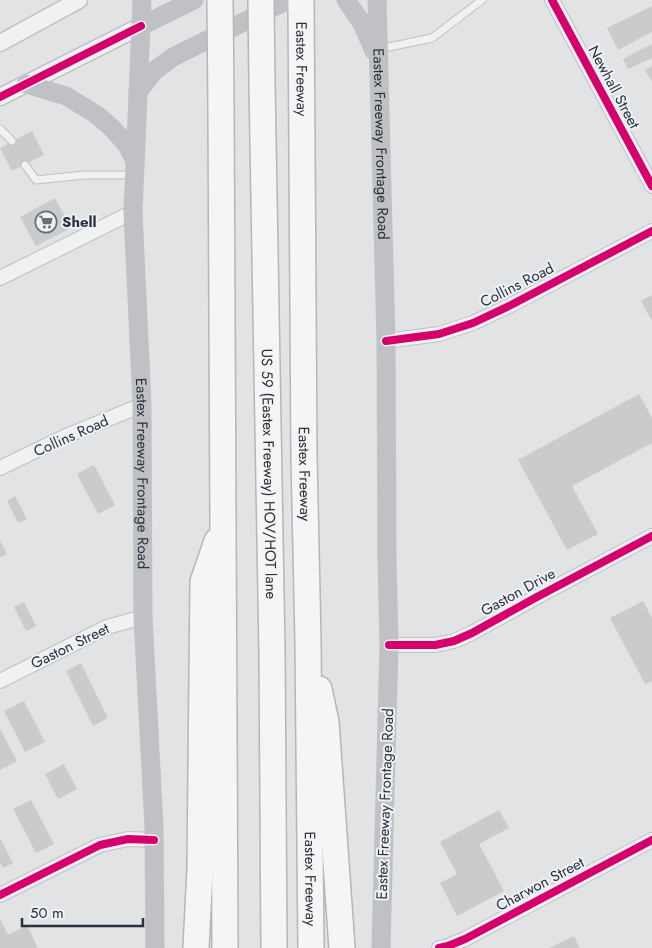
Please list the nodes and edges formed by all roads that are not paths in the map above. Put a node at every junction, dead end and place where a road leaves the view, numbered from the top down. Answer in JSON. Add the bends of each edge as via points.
{"nodes":[{"id":1,"x":79,"y":0,"type":"edge"},
{"id":2,"x":142,"y":0,"type":"edge"},
{"id":3,"x":194,"y":0,"type":"edge"},
{"id":4,"x":220,"y":0,"type":"edge"},
{"id":5,"x":261,"y":0,"type":"edge"},
{"id":6,"x":288,"y":0,"type":"edge"},
{"id":7,"x":301,"y":0,"type":"edge"},
{"id":8,"x":346,"y":0,"type":"edge"},
{"id":9,"x":377,"y":0,"type":"edge"},
{"id":10,"x":482,"y":0,"type":"edge"},
{"id":11,"x":552,"y":0,"type":"edge"},
{"id":12,"x":141,"y":26,"type":"junction"},
{"id":13,"x":0,"y":43,"type":"edge"},
{"id":14,"x":378,"y":55,"type":"junction"},
{"id":15,"x":26,"y":84,"type":"junction"},
{"id":16,"x":138,"y":92,"type":"junction"},
{"id":17,"x":0,"y":97,"type":"edge"},
{"id":18,"x":0,"y":129,"type":"edge"},
{"id":19,"x":12,"y":141,"type":"dead end"},
{"id":20,"x":25,"y":165,"type":"dead end"},
{"id":21,"x":135,"y":168,"type":"junction"},
{"id":22,"x":652,"y":186,"type":"edge"},
{"id":23,"x":133,"y":212,"type":"junction"},
{"id":24,"x":652,"y":231,"type":"edge"},
{"id":25,"x":0,"y":278,"type":"edge"},
{"id":26,"x":386,"y":341,"type":"junction"},
{"id":27,"x":142,"y":405,"type":"junction"},
{"id":28,"x":0,"y":468,"type":"edge"},
{"id":29,"x":223,"y":525,"type":"junction"},
{"id":30,"x":652,"y":536,"type":"edge"},
{"id":31,"x":143,"y":617,"type":"junction"},
{"id":32,"x":308,"y":641,"type":"junction"},
{"id":33,"x":389,"y":644,"type":"junction"},
{"id":34,"x":0,"y":681,"type":"edge"},
{"id":35,"x":154,"y":840,"type":"junction"},
{"id":36,"x":652,"y":840,"type":"edge"},
{"id":37,"x":0,"y":895,"type":"edge"},
{"id":38,"x":155,"y":948,"type":"edge"},
{"id":39,"x":196,"y":948,"type":"edge"},
{"id":40,"x":225,"y":948,"type":"edge"},
{"id":41,"x":274,"y":948,"type":"edge"},
{"id":42,"x":311,"y":948,"type":"edge"},
{"id":43,"x":342,"y":948,"type":"edge"},
{"id":44,"x":381,"y":948,"type":"edge"},
{"id":45,"x":439,"y":948,"type":"edge"}],
"edges":[{"from":1,"to":13,"type":"street"},
{"from":2,"to":12,"type":"main road","name":"Eastex Freeway Frontage Road"},
{"from":3,"to":12,"type":"main road"},
{"from":4,"to":29,"type":"highway","bridge":true},
{"from":5,"to":41,"type":"highway","name":"US 59 (Eastex Freeway) HOV/HOT lane","bridge":true},
{"from":6,"to":16,"type":"main road","via":[[173,57],[154,70]]},
{"from":7,"to":32,"type":"highway","name":"Eastex Freeway"},
{"from":8,"to":14,"type":"main road","via":[[362,22]]},
{"from":9,"to":14,"type":"main road","name":"Eastex Freeway Frontage Road"},
{"from":10,"to":14,"type":"lane","via":[[432,38]]},
{"from":11,"to":22,"type":"street","name":"Newhall Street"},
{"from":12,"to":15,"type":"street"},
{"from":12,"to":16,"type":"main road","name":"Eastex Freeway Frontage Road"},
{"from":14,"to":26,"type":"main road","name":"Eastex Freeway Frontage Road"},
{"from":15,"to":17,"type":"street"},
{"from":15,"to":21,"type":"main road","via":[[66,96],[97,114],[127,145]]},
{"from":16,"to":21,"type":"main road","name":"Eastex Freeway Frontage Road"},
{"from":18,"to":19,"type":"lane"},
{"from":20,"to":21,"type":"lane","via":[[36,180]]},
{"from":21,"to":23,"type":"main road","name":"Eastex Freeway Frontage Road"},
{"from":23,"to":25,"type":"street"},
{"from":23,"to":27,"type":"main road","name":"Eastex Freeway Frontage Road"},
{"from":24,"to":26,"type":"street","name":"Collins Road","via":[[473,323],[439,334]]},
{"from":26,"to":33,"type":"main road","name":"Eastex Freeway Frontage Road"},
{"from":27,"to":28,"type":"street","name":"Collins Road","via":[[64,436]]},
{"from":27,"to":31,"type":"main road","name":"Eastex Freeway Frontage Road"},
{"from":29,"to":39,"type":"highway","via":[[203,582],[200,870]]},
{"from":29,"to":40,"type":"highway"},
{"from":30,"to":33,"type":"street","name":"Gaston Drive","via":[[454,641],[435,646]]},
{"from":31,"to":34,"type":"street","name":"Gaston Street","via":[[107,627]]},
{"from":31,"to":35,"type":"main road","name":"Eastex Freeway Frontage Road"},
{"from":32,"to":42,"type":"highway","name":"Eastex Freeway"},
{"from":32,"to":43,"type":"highway","via":[[326,722]]},
{"from":33,"to":44,"type":"main road","name":"Eastex Freeway Frontage Road"},
{"from":35,"to":37,"type":"street","via":[[128,839],[100,845]]},
{"from":35,"to":38,"type":"main road","name":"Eastex Freeway Frontage Road"},
{"from":36,"to":45,"type":"street","name":"Charwon Street","via":[[465,939]]}]}
